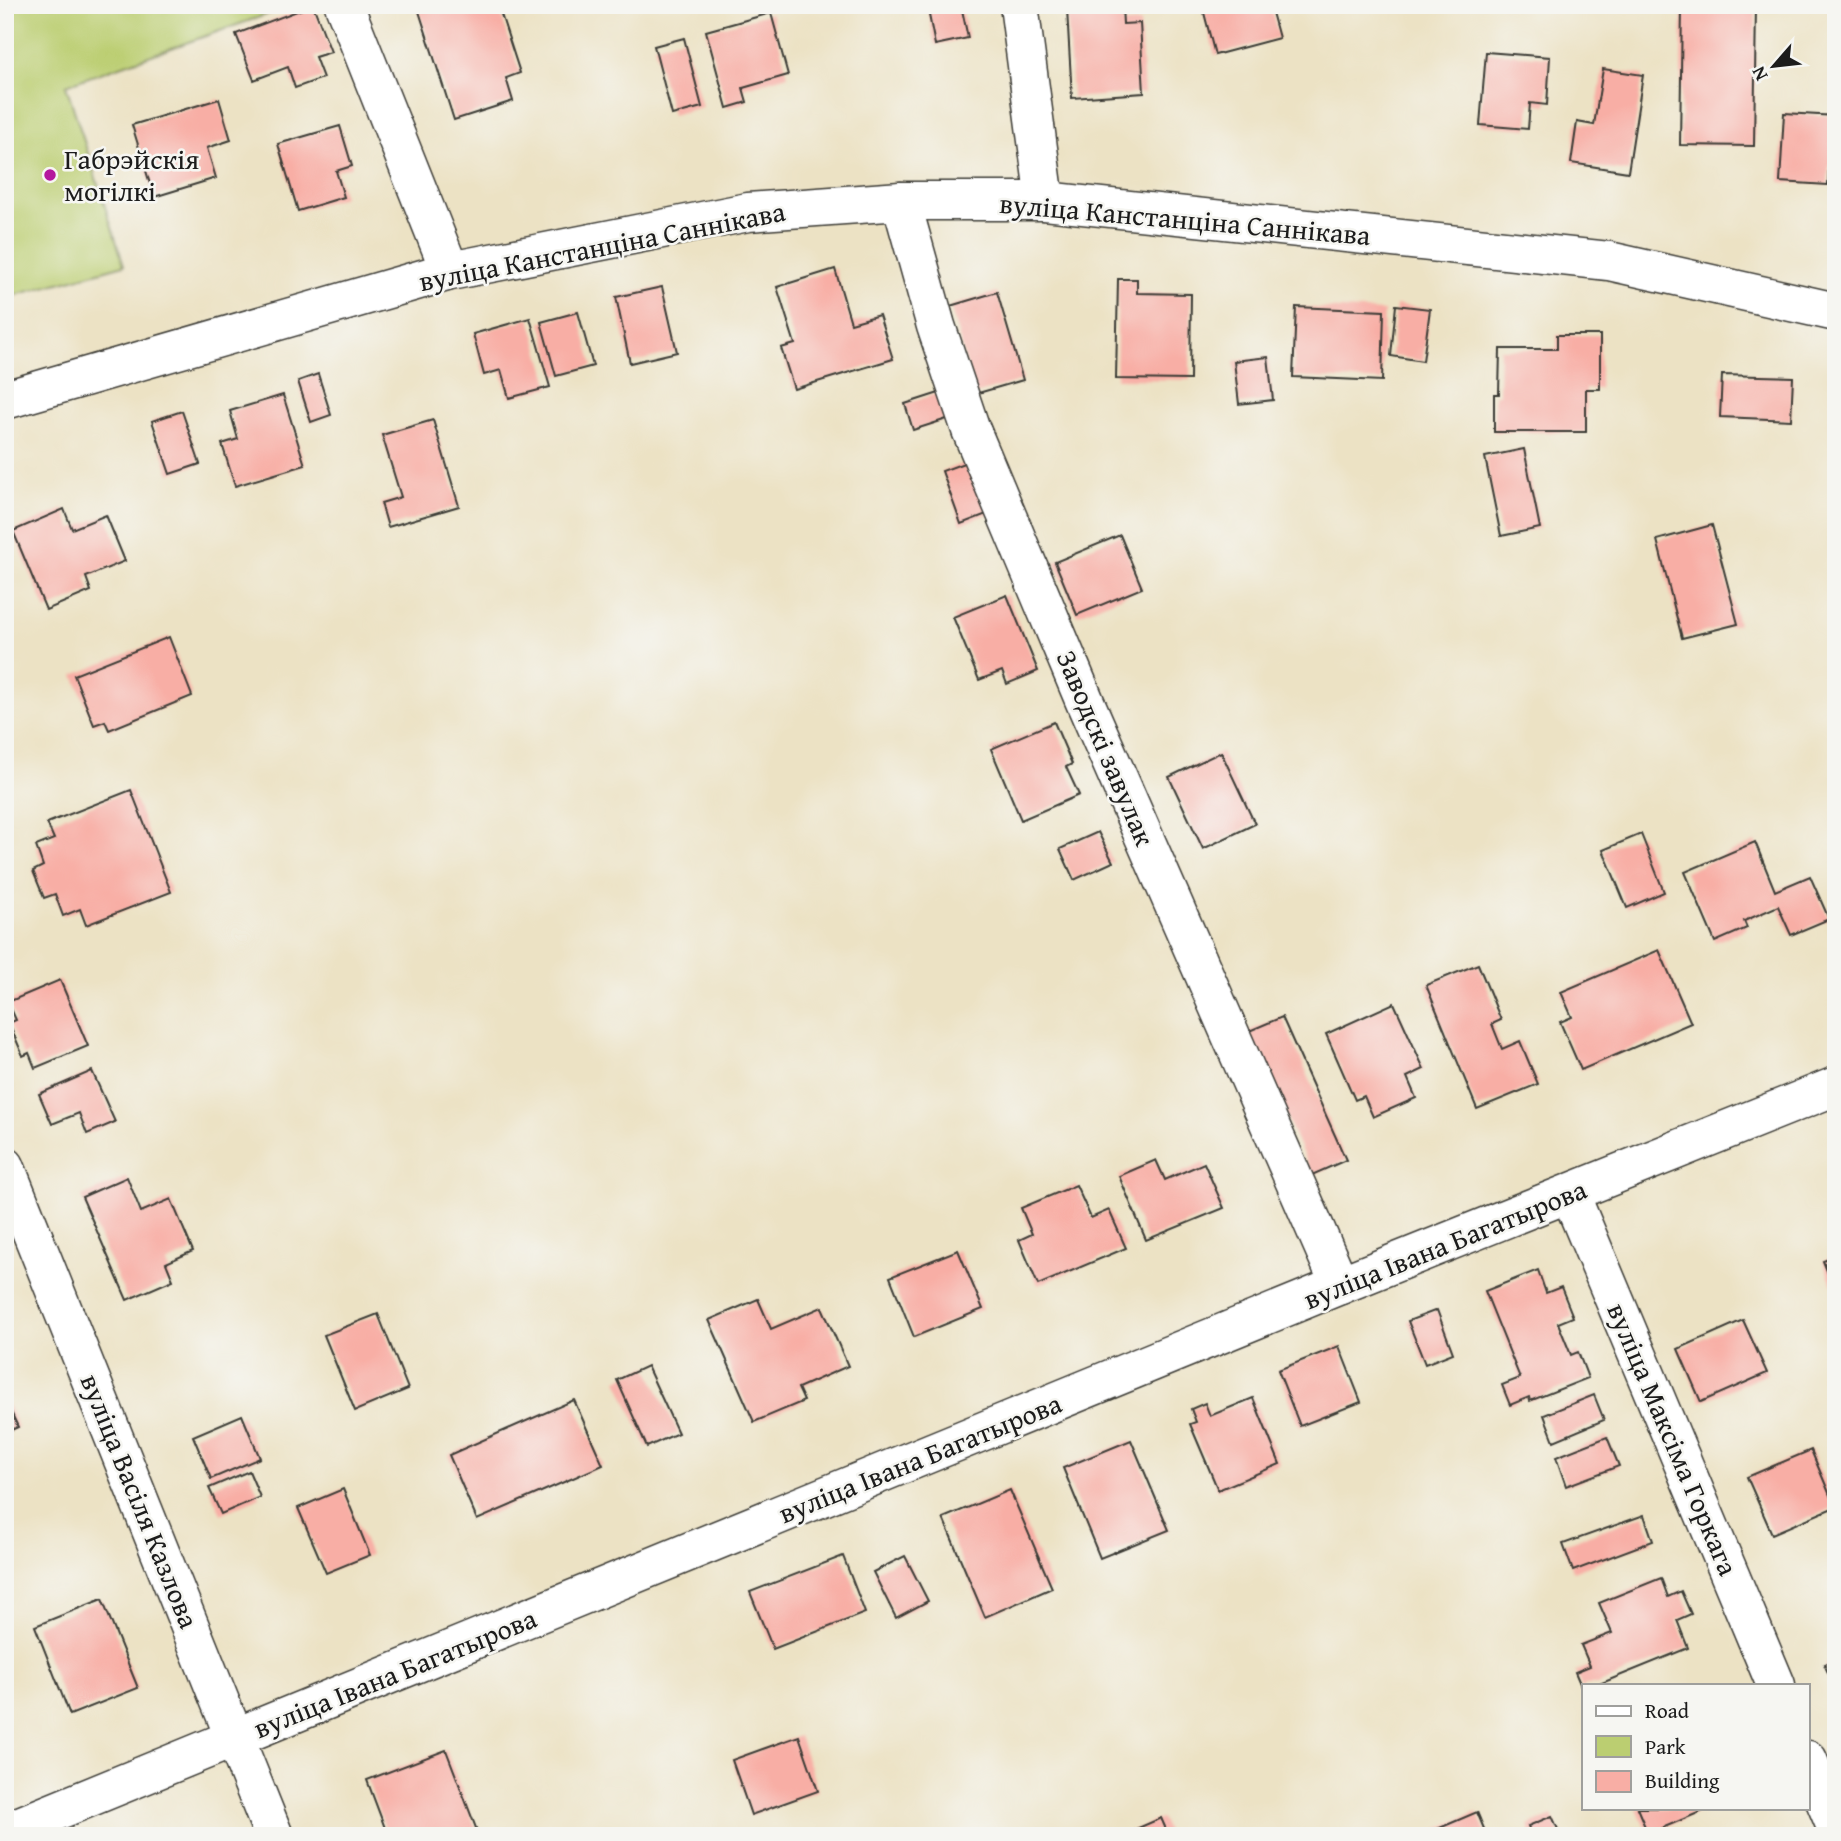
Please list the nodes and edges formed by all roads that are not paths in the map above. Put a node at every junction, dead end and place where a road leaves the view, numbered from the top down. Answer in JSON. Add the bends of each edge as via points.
{"nodes":[{"id":1,"x":344,"y":5,"type":"edge"},
{"id":2,"x":1019,"y":5,"type":"edge"},
{"id":3,"x":901,"y":201,"type":"junction"},
{"id":4,"x":1045,"y":201,"type":"junction"},
{"id":5,"x":450,"y":271,"type":"junction"},
{"id":6,"x":1836,"y":312,"type":"edge"},
{"id":7,"x":5,"y":400,"type":"edge"},
{"id":8,"x":1836,"y":1086,"type":"edge"},
{"id":9,"x":5,"y":1166,"type":"edge"},
{"id":10,"x":1570,"y":1194,"type":"junction"},
{"id":11,"x":1340,"y":1285,"type":"junction"},
{"id":12,"x":1776,"y":1684,"type":"edge"},
{"id":13,"x":235,"y":1738,"type":"junction"},
{"id":14,"x":1810,"y":1765,"type":"edge"},
{"id":15,"x":1836,"y":1827,"type":"edge"},
{"id":16,"x":5,"y":1832,"type":"edge"},
{"id":17,"x":274,"y":1836,"type":"edge"}],
"edges":[{"from":1,"to":5,"type":"street"},
{"from":2,"to":4,"type":"street"},
{"from":3,"to":4,"type":"street","name":"вуліца Канстанціна Саннікава"},
{"from":3,"to":5,"type":"street","name":"вуліца Канстанціна Саннікава","via":[[748,212]]},
{"from":3,"to":11,"type":"street","name":"Заводскі завулак","via":[[971,430]]},
{"from":4,"to":6,"type":"street","name":"вуліца Канстанціна Саннікава","via":[[1609,261]]},
{"from":5,"to":7,"type":"street","name":"вуліца Канстанціна Саннікава"},
{"from":8,"to":10,"type":"street","name":"вуліца Івана Багатырова"},
{"from":9,"to":13,"type":"street","name":"вуліца Васіля Казлова"},
{"from":10,"to":11,"type":"street","name":"вуліца Івана Багатырова"},
{"from":10,"to":12,"type":"street","name":"вуліца Максіма Горкага"},
{"from":11,"to":13,"type":"street","name":"вуліца Івана Багатырова"},
{"from":13,"to":16,"type":"street","name":"вуліца Івана Багатырова"},
{"from":13,"to":17,"type":"street","name":"вуліца Васіля Казлова"},
{"from":14,"to":15,"type":"street"}]}
